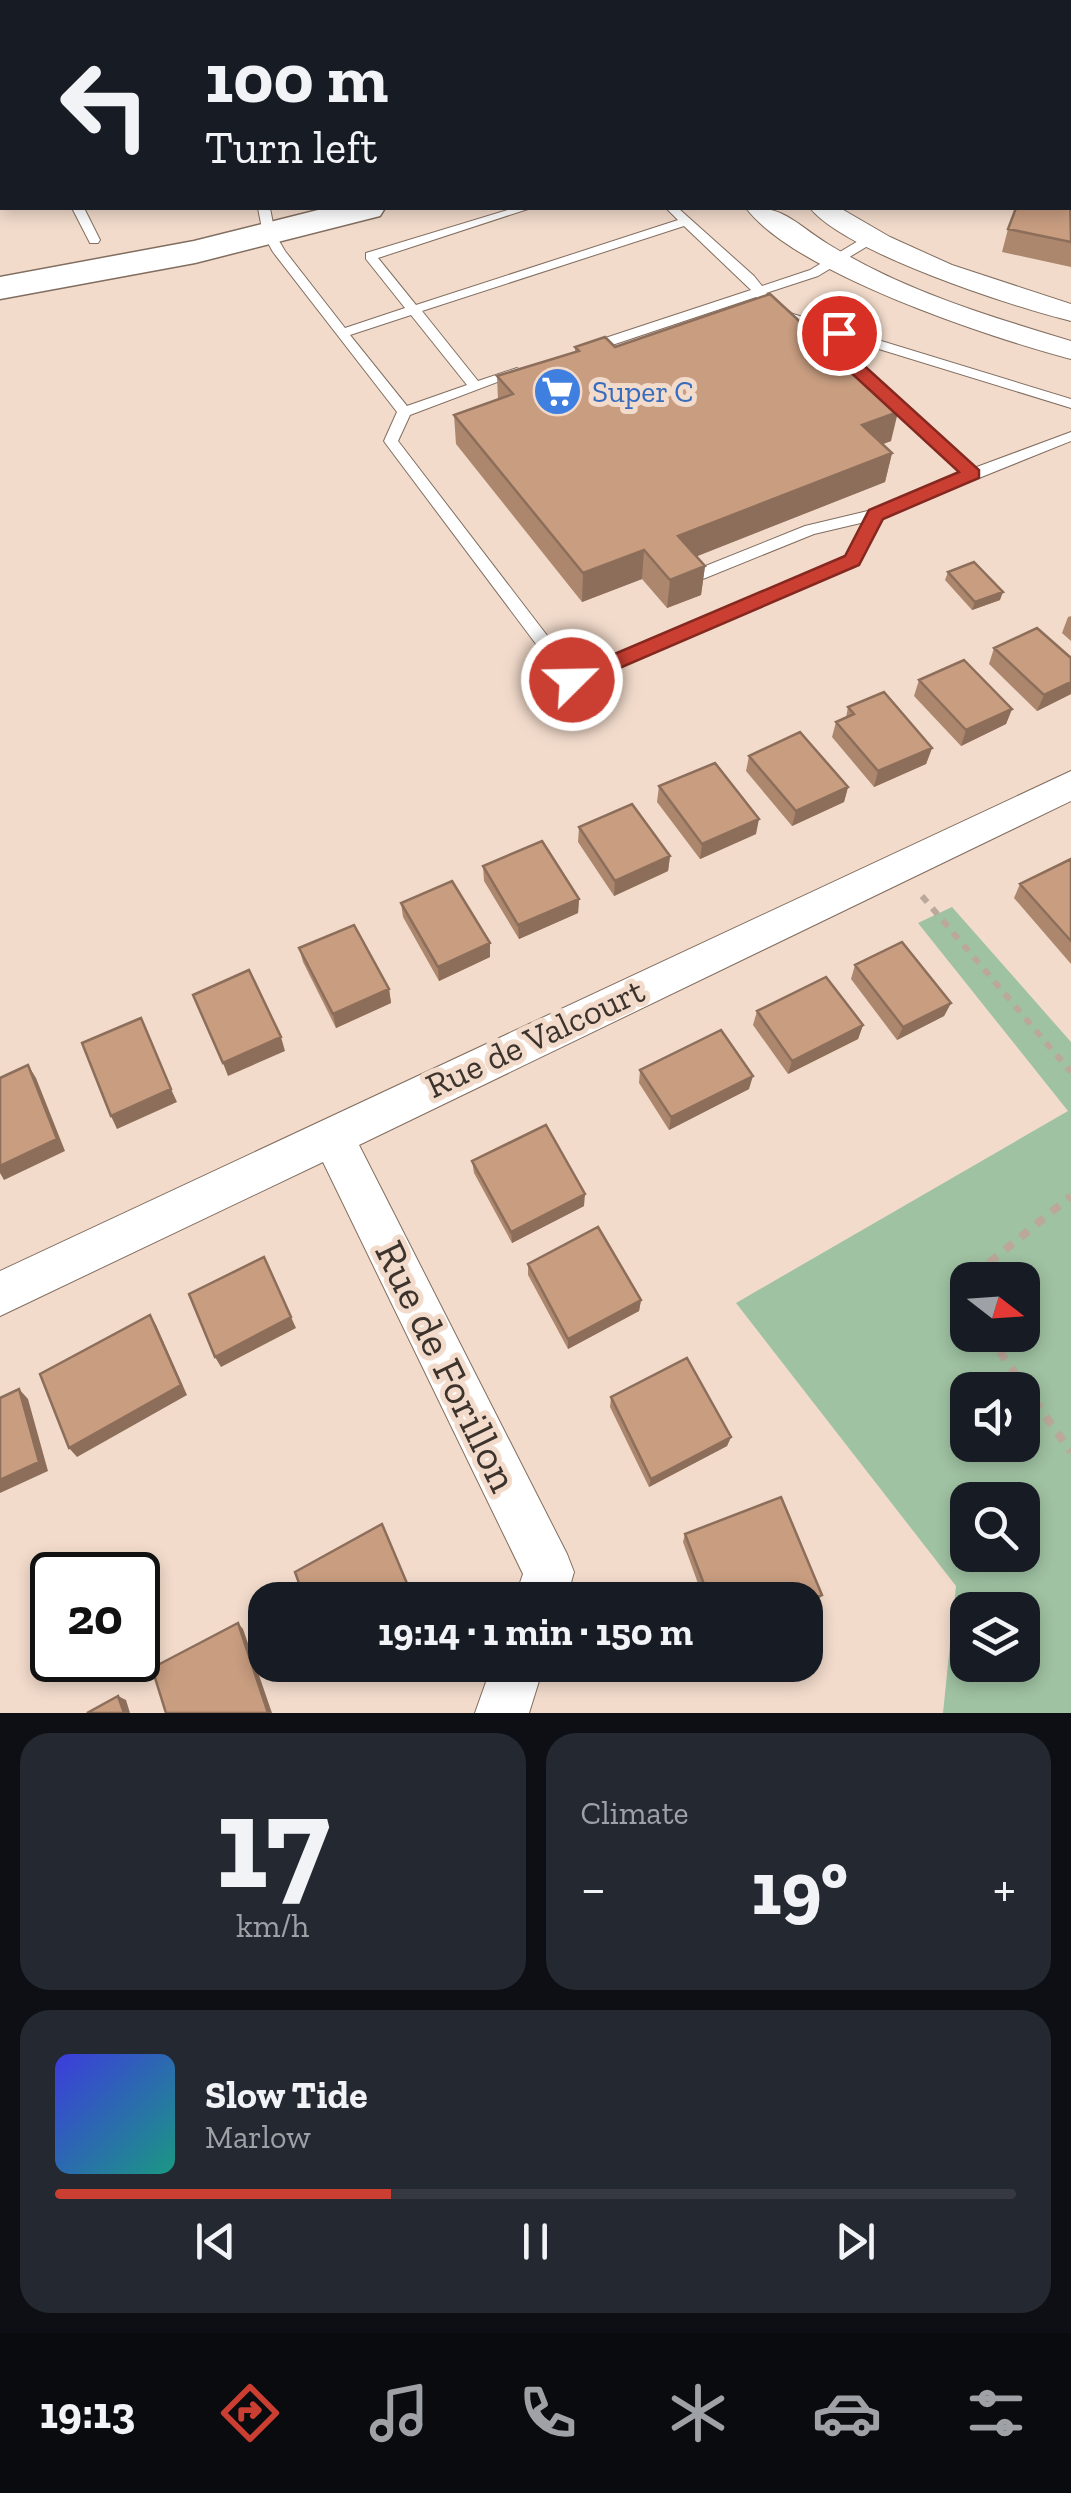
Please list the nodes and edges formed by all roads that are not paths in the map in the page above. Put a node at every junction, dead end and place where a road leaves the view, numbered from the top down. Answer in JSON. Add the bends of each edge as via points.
{"nodes":[{"id":1,"x":339,"y":210,"type":"edge"},
{"id":2,"x":519,"y":210,"type":"edge"},
{"id":3,"x":674,"y":210,"type":"edge"},
{"id":4,"x":762,"y":210,"type":"edge"},
{"id":5,"x":826,"y":210,"type":"edge"},
{"id":6,"x":260,"y":216,"type":"edge"},
{"id":7,"x":686,"y":221,"type":"junction"},
{"id":8,"x":86,"y":224,"type":"edge"},
{"id":9,"x":872,"y":238,"type":"junction"},
{"id":10,"x":0,"y":256,"type":"edge"},
{"id":11,"x":836,"y":260,"type":"junction"},
{"id":12,"x":0,"y":288,"type":"edge"},
{"id":13,"x":759,"y":292,"type":"junction"},
{"id":14,"x":413,"y":309,"type":"junction"},
{"id":15,"x":1071,"y":313,"type":"edge"},
{"id":16,"x":342,"y":333,"type":"junction"},
{"id":17,"x":839,"y":333,"type":"junction"},
{"id":18,"x":1071,"y":350,"type":"edge"},
{"id":19,"x":570,"y":355,"type":"edge"},
{"id":20,"x":534,"y":366,"type":"edge"},
{"id":21,"x":475,"y":386,"type":"junction"},
{"id":22,"x":1071,"y":404,"type":"edge"},
{"id":23,"x":404,"y":412,"type":"junction"},
{"id":24,"x":1071,"y":436,"type":"edge"},
{"id":25,"x":972,"y":474,"type":"junction"},
{"id":26,"x":876,"y":514,"type":"junction"},
{"id":27,"x":688,"y":579,"type":"edge"},
{"id":28,"x":1071,"y":785,"type":"edge"},
{"id":29,"x":332,"y":1134,"type":"junction"},
{"id":30,"x":0,"y":1294,"type":"edge"},
{"id":31,"x":546,"y":1582,"type":"edge"},
{"id":32,"x":512,"y":1682,"type":"edge"},
{"id":33,"x":502,"y":1713,"type":"edge"}],
"edges":[{"from":1,"to":6,"type":"street"},
{"from":2,"to":14,"type":"lane","via":[[370,256]]},
{"from":3,"to":7,"type":"lane"},
{"from":4,"to":11,"type":"street"},
{"from":5,"to":9,"type":"street"},
{"from":6,"to":8,"type":"street"},
{"from":6,"to":12,"type":"street","via":[[154,260]]},
{"from":6,"to":16,"type":"lane"},
{"from":7,"to":13,"type":"lane"},
{"from":7,"to":14,"type":"lane"},
{"from":8,"to":10,"type":"street"},
{"from":9,"to":11,"type":"lane"},
{"from":9,"to":15,"type":"street","via":[[970,282]]},
{"from":11,"to":13,"type":"lane"},
{"from":11,"to":18,"type":"street","via":[[950,312]]},
{"from":13,"to":17,"type":"lane","via":[[788,317]]},
{"from":13,"to":19,"type":"lane"},
{"from":14,"to":16,"type":"lane"},
{"from":14,"to":21,"type":"lane"},
{"from":16,"to":23,"type":"lane"},
{"from":17,"to":22,"type":"lane"},
{"from":17,"to":25,"type":"lane","via":[[840,354]]},
{"from":20,"to":21,"type":"lane"},
{"from":21,"to":23,"type":"lane"},
{"from":23,"to":26,"type":"lane","via":[[391,441],[572,680],[852,560]]},
{"from":24,"to":25,"type":"lane"},
{"from":25,"to":26,"type":"lane"},
{"from":26,"to":27,"type":"lane","via":[[810,530]]},
{"from":28,"to":29,"type":"street","name":"Rue de Valcourt"},
{"from":29,"to":30,"type":"street","name":"Rue de Valcourt"},
{"from":29,"to":31,"type":"street","name":"Rue de Forillon","via":[[549,1572]]},
{"from":32,"to":33,"type":"street"}]}
